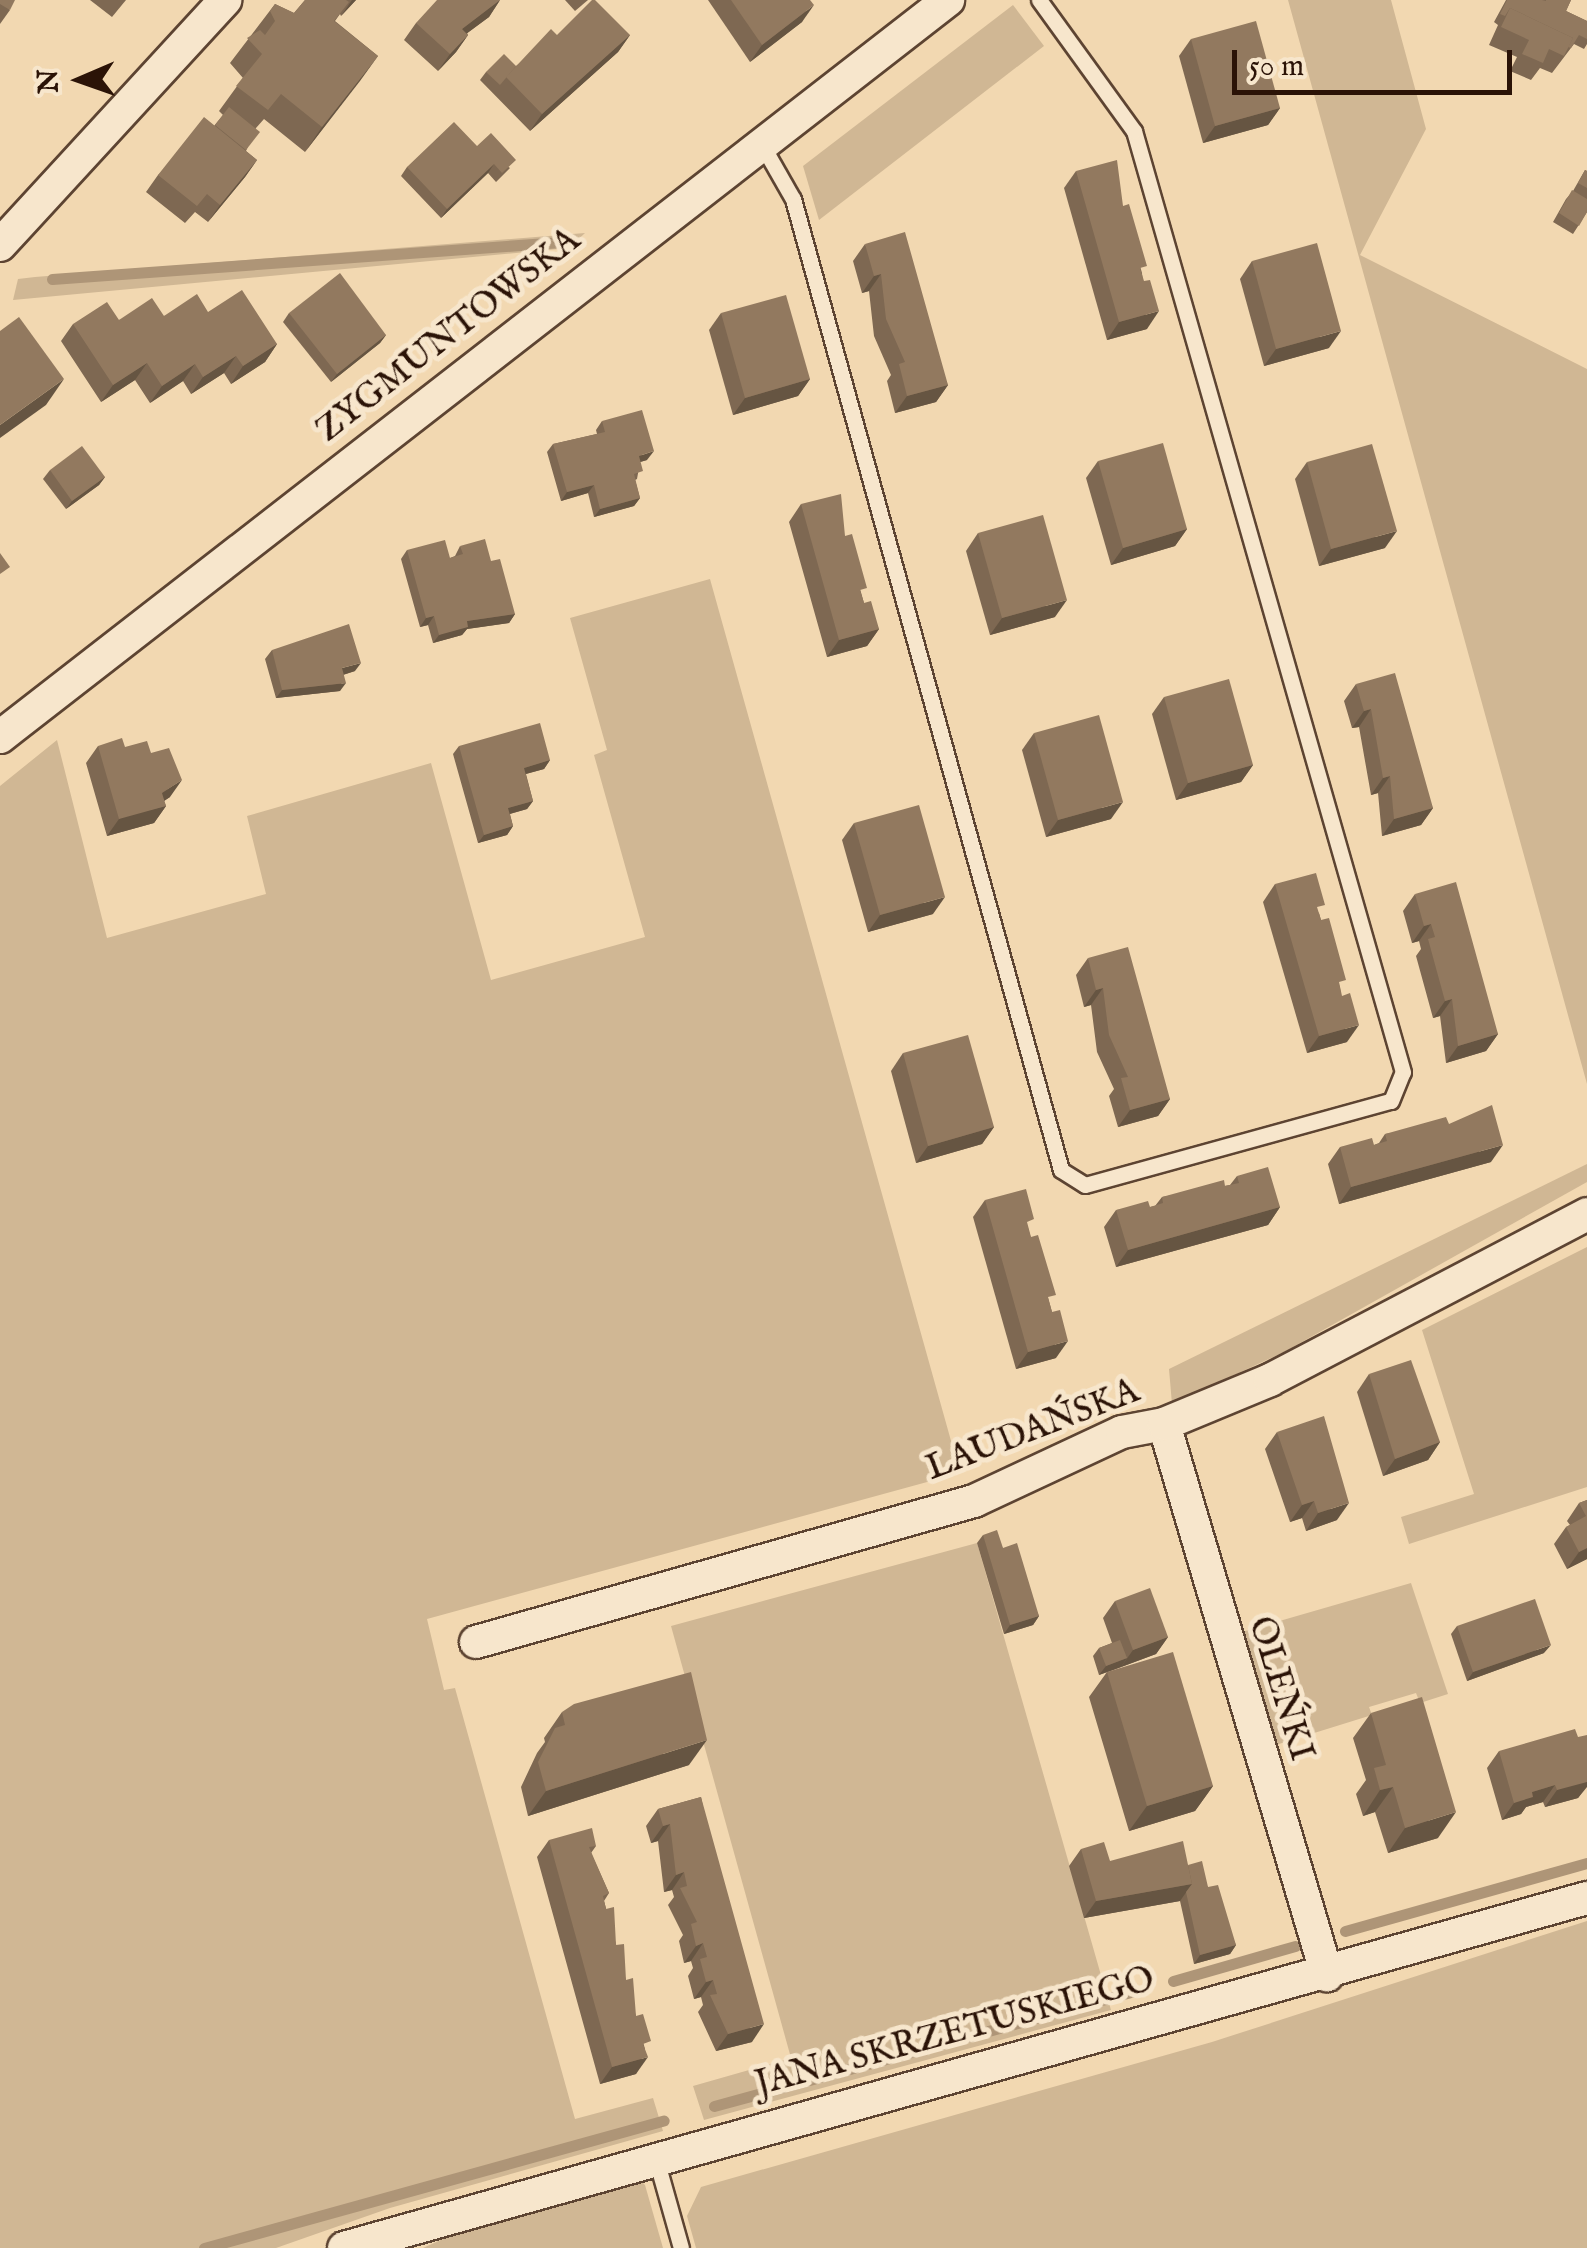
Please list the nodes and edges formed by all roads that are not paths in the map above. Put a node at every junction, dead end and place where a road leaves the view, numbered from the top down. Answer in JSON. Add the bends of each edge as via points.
{"nodes":[{"id":1,"x":224,"y":0,"type":"edge"},
{"id":2,"x":948,"y":0,"type":"edge"},
{"id":3,"x":1039,"y":0,"type":"edge"},
{"id":4,"x":761,"y":143,"type":"junction"},
{"id":5,"x":0,"y":245,"type":"edge"},
{"id":6,"x":0,"y":737,"type":"edge"},
{"id":7,"x":1587,"y":1214,"type":"edge"},
{"id":8,"x":1164,"y":1424,"type":"junction"},
{"id":9,"x":476,"y":1642,"type":"dead end"},
{"id":10,"x":1587,"y":1898,"type":"edge"},
{"id":11,"x":1327,"y":1975,"type":"junction"},
{"id":12,"x":655,"y":2156,"type":"junction"},
{"id":13,"x":344,"y":2248,"type":"edge"},
{"id":14,"x":681,"y":2248,"type":"edge"}],
"edges":[{"from":1,"to":5,"type":"street"},
{"from":2,"to":4,"type":"street","name":"ZYGMUNTOWSKA"},
{"from":3,"to":4,"type":"lane","via":[[1134,131],[1403,1072],[1391,1101],[1086,1185],[1061,1170],[793,199]]},
{"from":4,"to":6,"type":"street","name":"ZYGMUNTOWSKA"},
{"from":7,"to":8,"type":"street","name":"LAUDAŃSKA","via":[[1270,1380]]},
{"from":8,"to":9,"type":"street","name":"LAUDAŃSKA","via":[[1122,1432],[974,1501]]},
{"from":8,"to":11,"type":"street","name":"OLEŃKI"},
{"from":10,"to":11,"type":"street","name":"JANA SKRZETUSKIEGO"},
{"from":11,"to":12,"type":"street","name":"JANA SKRZETUSKIEGO"},
{"from":12,"to":13,"type":"street","name":"JANA SKRZETUSKIEGO"},
{"from":12,"to":14,"type":"lane"}]}
